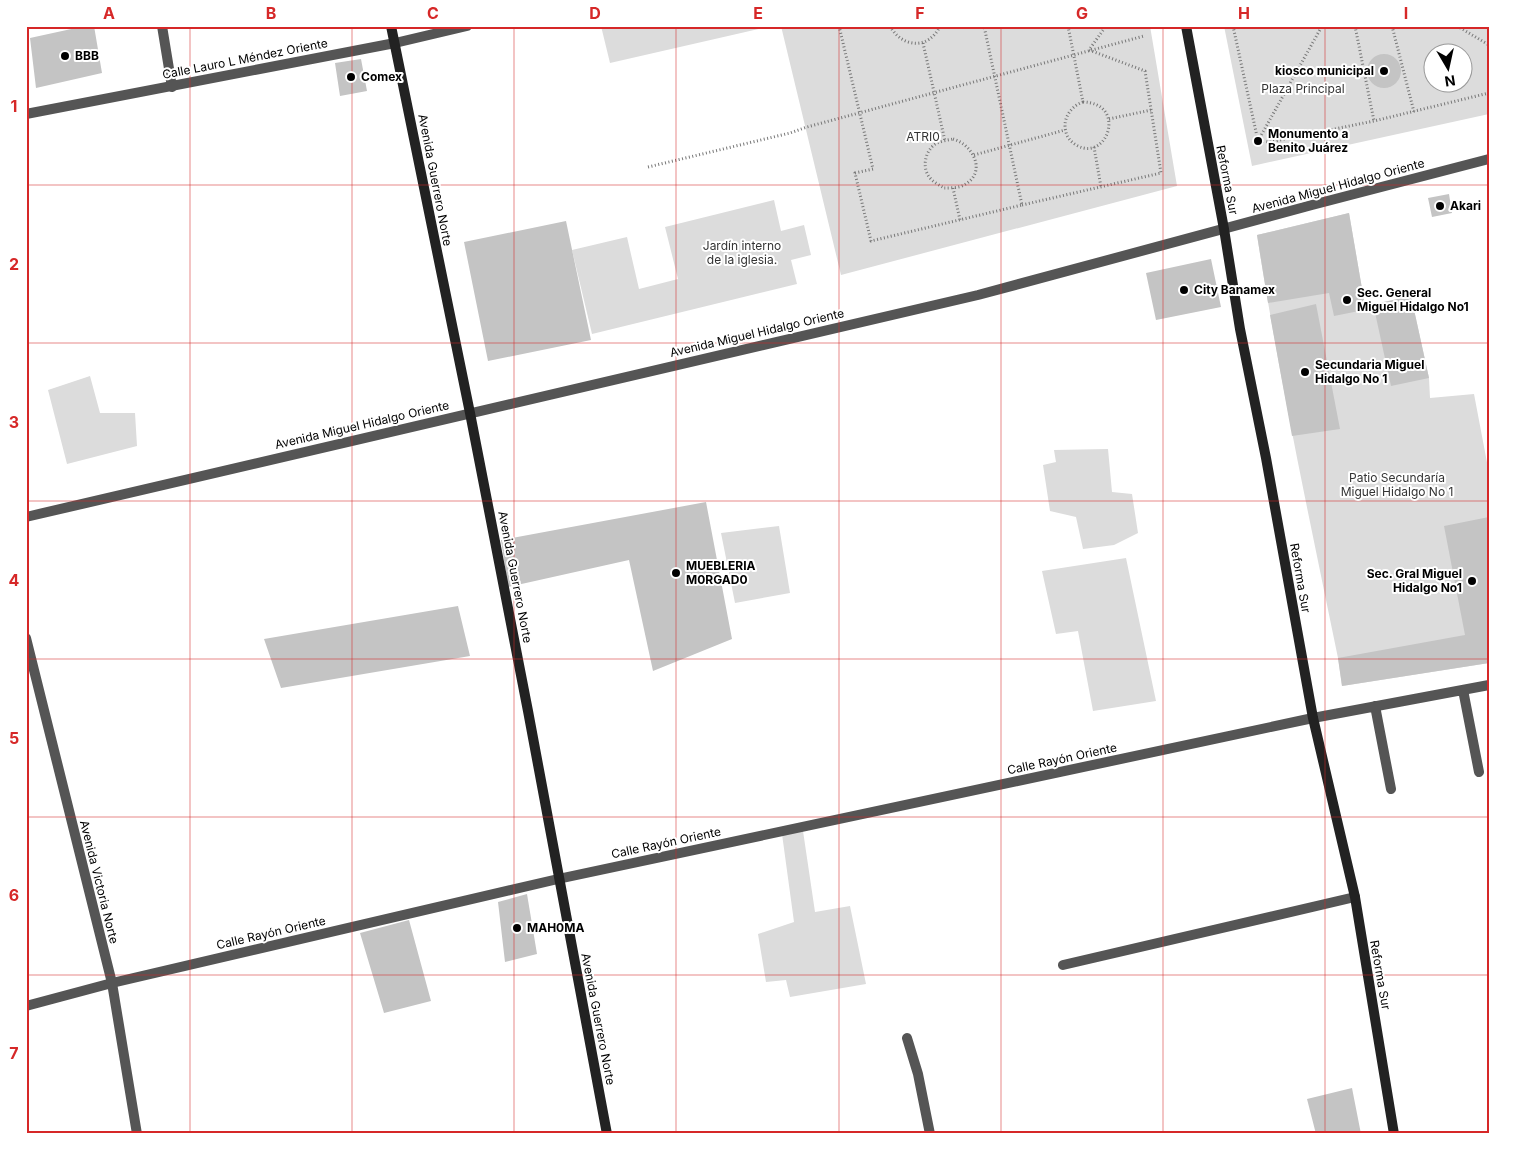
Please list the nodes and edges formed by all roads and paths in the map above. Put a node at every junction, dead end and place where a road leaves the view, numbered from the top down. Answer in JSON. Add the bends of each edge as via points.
{"nodes":[{"id":1,"x":162,"y":26,"type":"edge"},
{"id":2,"x":391,"y":26,"type":"edge"},
{"id":3,"x":467,"y":26,"type":"edge"},
{"id":4,"x":839,"y":26,"type":"edge"},
{"id":5,"x":890,"y":26,"type":"edge"},
{"id":6,"x":940,"y":26,"type":"edge"},
{"id":7,"x":984,"y":26,"type":"edge"},
{"id":8,"x":1068,"y":26,"type":"edge"},
{"id":9,"x":1106,"y":26,"type":"edge"},
{"id":10,"x":1186,"y":26,"type":"edge"},
{"id":11,"x":1233,"y":26,"type":"edge"},
{"id":12,"x":1322,"y":26,"type":"edge"},
{"id":13,"x":1355,"y":26,"type":"edge"},
{"id":14,"x":1392,"y":26,"type":"edge"},
{"id":15,"x":1457,"y":26,"type":"edge"},
{"id":16,"x":1144,"y":36,"type":"dead end"},
{"id":17,"x":394,"y":43,"type":"junction"},
{"id":18,"x":923,"y":43,"type":"junction"},
{"id":19,"x":1489,"y":45,"type":"edge"},
{"id":20,"x":1089,"y":50,"type":"junction"},
{"id":21,"x":1074,"y":54,"type":"junction"},
{"id":22,"x":995,"y":77,"type":"junction"},
{"id":23,"x":172,"y":87,"type":"junction"},
{"id":24,"x":934,"y":93,"type":"junction"},
{"id":25,"x":1489,"y":93,"type":"edge"},
{"id":26,"x":1083,"y":102,"type":"junction"},
{"id":27,"x":1151,"y":110,"type":"junction"},
{"id":28,"x":1414,"y":112,"type":"junction"},
{"id":29,"x":26,"y":114,"type":"edge"},
{"id":30,"x":859,"y":114,"type":"junction"},
{"id":31,"x":1109,"y":119,"type":"junction"},
{"id":32,"x":1374,"y":122,"type":"junction"},
{"id":33,"x":1065,"y":130,"type":"junction"},
{"id":34,"x":945,"y":141,"type":"junction"},
{"id":35,"x":1258,"y":141,"type":"junction"},
{"id":36,"x":1010,"y":146,"type":"junction"},
{"id":37,"x":1094,"y":148,"type":"junction"},
{"id":38,"x":974,"y":155,"type":"junction"},
{"id":39,"x":1489,"y":159,"type":"edge"},
{"id":40,"x":648,"y":167,"type":"dead end"},
{"id":41,"x":1102,"y":187,"type":"junction"},
{"id":42,"x":953,"y":188,"type":"junction"},
{"id":43,"x":1022,"y":205,"type":"junction"},
{"id":44,"x":960,"y":220,"type":"junction"},
{"id":45,"x":1224,"y":229,"type":"junction"},
{"id":46,"x":470,"y":413,"type":"junction"},
{"id":47,"x":26,"y":517,"type":"edge"},
{"id":48,"x":26,"y":638,"type":"edge"},
{"id":49,"x":1489,"y":685,"type":"edge"},
{"id":50,"x":1463,"y":690,"type":"junction"},
{"id":51,"x":1375,"y":706,"type":"junction"},
{"id":52,"x":1313,"y":718,"type":"junction"},
{"id":53,"x":1479,"y":772,"type":"dead end"},
{"id":54,"x":1391,"y":789,"type":"dead end"},
{"id":55,"x":558,"y":879,"type":"junction"},
{"id":56,"x":1354,"y":898,"type":"junction"},
{"id":57,"x":1063,"y":965,"type":"dead end"},
{"id":58,"x":112,"y":983,"type":"junction"},
{"id":59,"x":26,"y":1006,"type":"edge"},
{"id":60,"x":907,"y":1038,"type":"dead end"},
{"id":61,"x":137,"y":1134,"type":"edge"},
{"id":62,"x":607,"y":1134,"type":"edge"},
{"id":63,"x":930,"y":1134,"type":"edge"},
{"id":64,"x":1394,"y":1134,"type":"edge"}],
"edges":[{"from":1,"to":23,"type":"street"},
{"from":2,"to":17,"type":"main road","name":"Avenida Guerrero Norte"},
{"from":3,"to":17,"type":"street","name":"Calle Lauro L Méndez Oriente"},
{"from":4,"to":30,"type":"path"},
{"from":5,"to":18,"type":"path","via":[[901,40]]},
{"from":6,"to":18,"type":"path","via":[[932,38]]},
{"from":7,"to":22,"type":"path"},
{"from":8,"to":21,"type":"path"},
{"from":9,"to":20,"type":"path"},
{"from":10,"to":45,"type":"main road","name":"Reforma Sur"},
{"from":11,"to":35,"type":"path"},
{"from":12,"to":35,"type":"path"},
{"from":13,"to":32,"type":"path"},
{"from":14,"to":28,"type":"path"},
{"from":15,"to":19,"type":"path"},
{"from":16,"to":20,"type":"path"},
{"from":17,"to":23,"type":"street","name":"Calle Lauro L Méndez Oriente"},
{"from":17,"to":46,"type":"main road","name":"Avenida Guerrero Norte"},
{"from":18,"to":24,"type":"path"},
{"from":20,"to":21,"type":"path"},
{"from":20,"to":27,"type":"path","via":[[1145,71]]},
{"from":21,"to":22,"type":"path"},
{"from":21,"to":26,"type":"path"},
{"from":22,"to":24,"type":"path"},
{"from":22,"to":36,"type":"path"},
{"from":23,"to":29,"type":"street","name":"Calle Lauro L Méndez Oriente"},
{"from":24,"to":30,"type":"path"},
{"from":24,"to":34,"type":"path"},
{"from":25,"to":28,"type":"path"},
{"from":26,"to":31,"type":"path","via":[[1098,106]]},
{"from":26,"to":33,"type":"path","via":[[1070,110]]},
{"from":27,"to":31,"type":"path"},
{"from":27,"to":41,"type":"path","via":[[1161,173]]},
{"from":28,"to":32,"type":"path"},
{"from":30,"to":40,"type":"path"},
{"from":30,"to":44,"type":"path","via":[[872,169],[854,173],[871,241]]},
{"from":31,"to":37,"type":"path","via":[[1106,137]]},
{"from":32,"to":35,"type":"path","via":[[1270,142]]},
{"from":33,"to":36,"type":"path"},
{"from":33,"to":37,"type":"path","via":[[1076,146]]},
{"from":34,"to":38,"type":"path","via":[[962,142]]},
{"from":34,"to":42,"type":"path","via":[[930,150],[925,158],[926,169],[936,183],[944,188]]},
{"from":36,"to":38,"type":"path"},
{"from":36,"to":43,"type":"path"},
{"from":37,"to":41,"type":"path"},
{"from":38,"to":42,"type":"path","via":[[976,166],[972,178]]},
{"from":39,"to":45,"type":"street","name":"Avenida Miguel Hidalgo Oriente"},
{"from":41,"to":43,"type":"path"},
{"from":42,"to":44,"type":"path"},
{"from":43,"to":44,"type":"path"},
{"from":45,"to":46,"type":"street","name":"Avenida Miguel Hidalgo Oriente","via":[[978,295]]},
{"from":45,"to":52,"type":"main road","name":"Reforma Sur"},
{"from":46,"to":47,"type":"street","name":"Avenida Miguel Hidalgo Oriente"},
{"from":46,"to":55,"type":"main road","name":"Avenida Guerrero Norte"},
{"from":48,"to":58,"type":"street","name":"Avenida Victoria Norte"},
{"from":49,"to":50,"type":"street","name":"Calle Rayón Oriente"},
{"from":50,"to":51,"type":"street","name":"Calle Rayón Oriente"},
{"from":50,"to":53,"type":"street"},
{"from":51,"to":52,"type":"street","name":"Calle Rayón Oriente"},
{"from":51,"to":54,"type":"street"},
{"from":52,"to":55,"type":"street","name":"Calle Rayón Oriente"},
{"from":52,"to":56,"type":"main road","name":"Reforma Sur"},
{"from":55,"to":58,"type":"street","name":"Calle Rayón Oriente"},
{"from":55,"to":62,"type":"main road","name":"Avenida Guerrero Norte"},
{"from":56,"to":57,"type":"street"},
{"from":56,"to":64,"type":"main road","name":"Reforma Sur"},
{"from":58,"to":59,"type":"street","name":"Calle Rayón Oriente"},
{"from":58,"to":61,"type":"street","name":"Avenida Victoria Norte"},
{"from":60,"to":63,"type":"street"}]}
